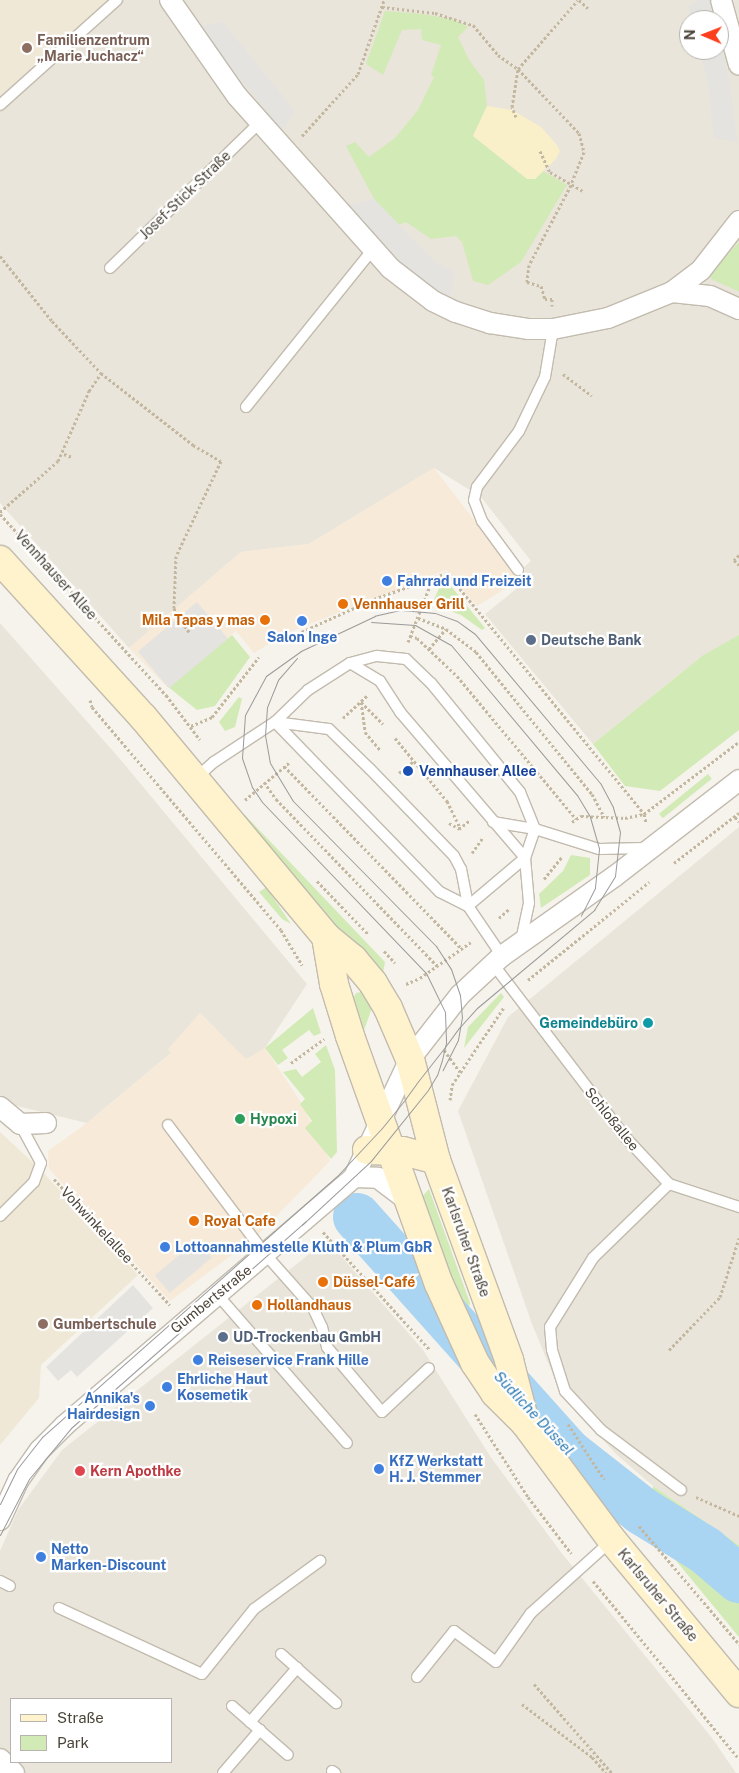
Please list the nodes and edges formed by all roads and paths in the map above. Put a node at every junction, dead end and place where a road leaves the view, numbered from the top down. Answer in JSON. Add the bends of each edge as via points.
{"nodes":[{"id":1,"x":117,"y":0,"type":"edge"},
{"id":2,"x":170,"y":0,"type":"edge"},
{"id":3,"x":384,"y":0,"type":"edge"},
{"id":4,"x":579,"y":0,"type":"edge"},
{"id":5,"x":721,"y":0,"type":"edge"},
{"id":6,"x":382,"y":7,"type":"junction"},
{"id":7,"x":588,"y":8,"type":"dead end"},
{"id":8,"x":739,"y":66,"type":"edge"},
{"id":9,"x":518,"y":69,"type":"junction"},
{"id":10,"x":358,"y":74,"type":"junction"},
{"id":11,"x":365,"y":75,"type":"dead end"},
{"id":12,"x":0,"y":105,"type":"edge"},
{"id":13,"x":516,"y":117,"type":"dead end"},
{"id":14,"x":260,"y":122,"type":"junction"},
{"id":15,"x":540,"y":151,"type":"dead end"},
{"id":16,"x":286,"y":152,"type":"junction"},
{"id":17,"x":572,"y":185,"type":"junction"},
{"id":18,"x":583,"y":191,"type":"dead end"},
{"id":19,"x":739,"y":221,"type":"edge"},
{"id":20,"x":373,"y":249,"type":"junction"},
{"id":21,"x":0,"y":256,"type":"edge"},
{"id":22,"x":110,"y":268,"type":"dead end"},
{"id":23,"x":672,"y":292,"type":"junction"},
{"id":24,"x":739,"y":309,"type":"edge"},
{"id":25,"x":553,"y":329,"type":"junction"},
{"id":26,"x":546,"y":370,"type":"junction"},
{"id":27,"x":101,"y":373,"type":"junction"},
{"id":28,"x":592,"y":396,"type":"dead end"},
{"id":29,"x":246,"y":407,"type":"dead end"},
{"id":30,"x":64,"y":454,"type":"junction"},
{"id":31,"x":72,"y":457,"type":"dead end"},
{"id":32,"x":0,"y":513,"type":"edge"},
{"id":33,"x":739,"y":555,"type":"edge"},
{"id":34,"x":0,"y":560,"type":"edge"},
{"id":35,"x":739,"y":565,"type":"edge"},
{"id":36,"x":518,"y":570,"type":"dead end"},
{"id":37,"x":433,"y":578,"type":"junction"},
{"id":38,"x":418,"y":618,"type":"junction"},
{"id":39,"x":446,"y":628,"type":"junction"},
{"id":40,"x":190,"y":633,"type":"dead end"},
{"id":41,"x":410,"y":636,"type":"junction"},
{"id":42,"x":288,"y":638,"type":"dead end"},
{"id":43,"x":408,"y":642,"type":"dead end"},
{"id":44,"x":429,"y":649,"type":"junction"},
{"id":45,"x":423,"y":655,"type":"dead end"},
{"id":46,"x":259,"y":657,"type":"dead end"},
{"id":47,"x":350,"y":663,"type":"junction"},
{"id":48,"x":372,"y":691,"type":"dead end"},
{"id":49,"x":360,"y":702,"type":"junction"},
{"id":50,"x":92,"y":707,"type":"dead end"},
{"id":51,"x":349,"y":712,"type":"dead end"},
{"id":52,"x":275,"y":722,"type":"junction"},
{"id":53,"x":386,"y":726,"type":"dead end"},
{"id":54,"x":391,"y":733,"type":"dead end"},
{"id":55,"x":739,"y":742,"type":"edge"},
{"id":56,"x":414,"y":761,"type":"junction"},
{"id":57,"x":288,"y":763,"type":"dead end"},
{"id":58,"x":284,"y":766,"type":"junction"},
{"id":59,"x":399,"y":773,"type":"dead end"},
{"id":60,"x":194,"y":780,"type":"junction"},
{"id":61,"x":739,"y":780,"type":"edge"},
{"id":62,"x":264,"y":782,"type":"junction"},
{"id":63,"x":248,"y":797,"type":"dead end"},
{"id":64,"x":243,"y":803,"type":"dead end"},
{"id":65,"x":249,"y":810,"type":"dead end"},
{"id":66,"x":739,"y":813,"type":"edge"},
{"id":67,"x":644,"y":814,"type":"junction"},
{"id":68,"x":604,"y":817,"type":"junction"},
{"id":69,"x":734,"y":817,"type":"junction"},
{"id":70,"x":576,"y":819,"type":"junction"},
{"id":71,"x":467,"y":821,"type":"dead end"},
{"id":72,"x":493,"y":822,"type":"junction"},
{"id":73,"x":739,"y":822,"type":"edge"},
{"id":74,"x":571,"y":823,"type":"dead end"},
{"id":75,"x":460,"y":829,"type":"junction"},
{"id":76,"x":535,"y":829,"type":"junction"},
{"id":77,"x":456,"y":832,"type":"dead end"},
{"id":78,"x":650,"y":848,"type":"junction"},
{"id":79,"x":564,"y":855,"type":"dead end"},
{"id":80,"x":525,"y":858,"type":"junction"},
{"id":81,"x":668,"y":867,"type":"dead end"},
{"id":82,"x":461,"y":869,"type":"junction"},
{"id":83,"x":553,"y":870,"type":"dead end"},
{"id":84,"x":310,"y":873,"type":"dead end"},
{"id":85,"x":654,"y":878,"type":"dead end"},
{"id":86,"x":468,"y":906,"type":"junction"},
{"id":87,"x":326,"y":937,"type":"junction"},
{"id":88,"x":371,"y":937,"type":"dead end"},
{"id":89,"x":470,"y":943,"type":"dead end"},
{"id":90,"x":520,"y":943,"type":"junction"},
{"id":91,"x":377,"y":944,"type":"dead end"},
{"id":92,"x":461,"y":948,"type":"junction"},
{"id":93,"x":497,"y":960,"type":"junction"},
{"id":94,"x":436,"y":966,"type":"junction"},
{"id":95,"x":399,"y":970,"type":"dead end"},
{"id":96,"x":307,"y":972,"type":"dead end"},
{"id":97,"x":402,"y":977,"type":"dead end"},
{"id":98,"x":515,"y":992,"type":"junction"},
{"id":99,"x":330,"y":1035,"type":"dead end"},
{"id":100,"x":410,"y":1059,"type":"junction"},
{"id":101,"x":291,"y":1063,"type":"dead end"},
{"id":102,"x":454,"y":1066,"type":"dead end"},
{"id":103,"x":460,"y":1072,"type":"junction"},
{"id":104,"x":451,"y":1106,"type":"dead end"},
{"id":105,"x":0,"y":1107,"type":"edge"},
{"id":106,"x":46,"y":1123,"type":"dead end"},
{"id":107,"x":20,"y":1124,"type":"junction"},
{"id":108,"x":168,"y":1124,"type":"dead end"},
{"id":109,"x":380,"y":1124,"type":"junction"},
{"id":110,"x":379,"y":1150,"type":"junction"},
{"id":111,"x":436,"y":1160,"type":"junction"},
{"id":112,"x":41,"y":1163,"type":"junction"},
{"id":113,"x":354,"y":1176,"type":"junction"},
{"id":114,"x":669,"y":1184,"type":"junction"},
{"id":115,"x":407,"y":1200,"type":"junction"},
{"id":116,"x":739,"y":1207,"type":"edge"},
{"id":117,"x":0,"y":1216,"type":"edge"},
{"id":118,"x":310,"y":1217,"type":"junction"},
{"id":119,"x":739,"y":1238,"type":"edge"},
{"id":120,"x":266,"y":1254,"type":"junction"},
{"id":121,"x":216,"y":1292,"type":"junction"},
{"id":122,"x":490,"y":1313,"type":"junction"},
{"id":123,"x":183,"y":1320,"type":"junction"},
{"id":124,"x":455,"y":1321,"type":"junction"},
{"id":125,"x":669,"y":1350,"type":"dead end"},
{"id":126,"x":429,"y":1368,"type":"joint"},
{"id":127,"x":564,"y":1416,"type":"dead end"},
{"id":128,"x":525,"y":1423,"type":"junction"},
{"id":129,"x":347,"y":1443,"type":"dead end"},
{"id":130,"x":607,"y":1485,"type":"dead end"},
{"id":131,"x":681,"y":1490,"type":"joint"},
{"id":132,"x":739,"y":1516,"type":"edge"},
{"id":133,"x":632,"y":1519,"type":"dead end"},
{"id":134,"x":0,"y":1520,"type":"edge"},
{"id":135,"x":612,"y":1540,"type":"junction"},
{"id":136,"x":320,"y":1561,"type":"dead end"},
{"id":137,"x":59,"y":1608,"type":"dead end"},
{"id":138,"x":739,"y":1644,"type":"edge"},
{"id":139,"x":280,"y":1654,"type":"dead end"},
{"id":140,"x":297,"y":1668,"type":"junction"},
{"id":141,"x":417,"y":1677,"type":"dead end"},
{"id":142,"x":534,"y":1684,"type":"dead end"},
{"id":143,"x":739,"y":1693,"type":"edge"},
{"id":144,"x":336,"y":1703,"type":"dead end"},
{"id":145,"x":522,"y":1704,"type":"dead end"},
{"id":146,"x":232,"y":1706,"type":"dead end"},
{"id":147,"x":250,"y":1722,"type":"junction"},
{"id":148,"x":260,"y":1730,"type":"junction"},
{"id":149,"x":288,"y":1756,"type":"dead end"},
{"id":150,"x":0,"y":1759,"type":"edge"},
{"id":151,"x":14,"y":1773,"type":"edge"},
{"id":152,"x":223,"y":1773,"type":"edge"},
{"id":153,"x":606,"y":1773,"type":"edge"},
{"id":154,"x":612,"y":1773,"type":"edge"}],
"edges":[{"from":1,"to":12,"type":"lane"},
{"from":2,"to":14,"type":"street"},
{"from":3,"to":6,"type":"path"},
{"from":4,"to":7,"type":"path"},
{"from":4,"to":9,"type":"path"},
{"from":5,"to":8,"type":"street"},
{"from":6,"to":9,"type":"path","via":[[435,13],[473,25],[498,55]]},
{"from":6,"to":10,"type":"path"},
{"from":9,"to":13,"type":"path","via":[[512,108]]},
{"from":9,"to":17,"type":"path","via":[[583,141],[584,152]]},
{"from":10,"to":11,"type":"path"},
{"from":10,"to":16,"type":"path","via":[[320,119]]},
{"from":14,"to":16,"type":"street"},
{"from":14,"to":22,"type":"lane","name":"Josef-Stick-Straße"},
{"from":15,"to":17,"type":"path","via":[[550,172]]},
{"from":16,"to":20,"type":"street"},
{"from":17,"to":18,"type":"path"},
{"from":17,"to":25,"type":"path","via":[[530,265],[527,282],[541,286],[545,299],[552,299]]},
{"from":19,"to":23,"type":"street","via":[[701,270]]},
{"from":20,"to":25,"type":"street","via":[[412,287],[456,312],[490,323]]},
{"from":20,"to":29,"type":"lane"},
{"from":21,"to":27,"type":"path","via":[[52,321]]},
{"from":23,"to":24,"type":"street","via":[[710,296]]},
{"from":23,"to":25,"type":"street","via":[[608,318]]},
{"from":25,"to":26,"type":"lane"},
{"from":26,"to":28,"type":"path","via":[[565,374]]},
{"from":26,"to":36,"type":"lane","via":[[519,431],[477,487],[474,500],[482,521]]},
{"from":27,"to":30,"type":"path","via":[[89,391]]},
{"from":27,"to":40,"type":"path","via":[[193,444],[221,461],[176,556],[174,608]]},
{"from":30,"to":31,"type":"path"},
{"from":30,"to":32,"type":"path"},
{"from":32,"to":46,"type":"path","name":"Vennhauser Allee","via":[[191,726],[212,717]]},
{"from":33,"to":35,"type":"path","via":[[734,560]]},
{"from":34,"to":60,"type":"main road","via":[[121,692]]},
{"from":37,"to":38,"type":"path"},
{"from":37,"to":42,"type":"path","via":[[374,599]]},
{"from":37,"to":67,"type":"path","via":[[447,574]]},
{"from":38,"to":39,"type":"path"},
{"from":38,"to":41,"type":"path"},
{"from":39,"to":44,"type":"path"},
{"from":39,"to":68,"type":"path","via":[[476,652],[514,697],[592,794]]},
{"from":41,"to":43,"type":"path"},
{"from":41,"to":44,"type":"path"},
{"from":44,"to":45,"type":"path"},
{"from":44,"to":70,"type":"path","via":[[457,676]]},
{"from":47,"to":52,"type":"lane","via":[[308,690]]},
{"from":47,"to":72,"type":"lane","via":[[380,680],[400,712]]},
{"from":47,"to":76,"type":"lane","via":[[377,656],[406,659],[414,664],[520,792]]},
{"from":48,"to":49,"type":"path"},
{"from":49,"to":51,"type":"path"},
{"from":49,"to":53,"type":"path"},
{"from":50,"to":96,"type":"path","via":[[280,930]]},
{"from":52,"to":60,"type":"lane","via":[[214,762]]},
{"from":52,"to":82,"type":"lane","via":[[329,729],[454,856]]},
{"from":52,"to":86,"type":"lane","via":[[440,892]]},
{"from":54,"to":56,"type":"path"},
{"from":55,"to":67,"type":"path"},
{"from":56,"to":59,"type":"path"},
{"from":56,"to":75,"type":"path","via":[[447,801]]},
{"from":57,"to":58,"type":"path"},
{"from":58,"to":62,"type":"path"},
{"from":58,"to":92,"type":"path"},
{"from":60,"to":87,"type":"main road"},
{"from":61,"to":78,"type":"street"},
{"from":62,"to":63,"type":"path"},
{"from":62,"to":94,"type":"path","via":[[276,799]]},
{"from":64,"to":65,"type":"path"},
{"from":66,"to":69,"type":"path"},
{"from":67,"to":68,"type":"path","via":[[625,818]]},
{"from":68,"to":70,"type":"path","via":[[581,816]]},
{"from":69,"to":73,"type":"path"},
{"from":69,"to":81,"type":"path"},
{"from":70,"to":74,"type":"path"},
{"from":71,"to":75,"type":"path"},
{"from":72,"to":76,"type":"lane"},
{"from":72,"to":80,"type":"lane"},
{"from":72,"to":82,"type":"path"},
{"from":75,"to":77,"type":"path"},
{"from":76,"to":78,"type":"lane","via":[[599,849]]},
{"from":76,"to":80,"type":"lane"},
{"from":78,"to":90,"type":"street"},
{"from":79,"to":83,"type":"path"},
{"from":80,"to":86,"type":"lane"},
{"from":80,"to":90,"type":"lane","via":[[529,903]]},
{"from":82,"to":86,"type":"lane"},
{"from":84,"to":88,"type":"path"},
{"from":85,"to":98,"type":"path"},
{"from":86,"to":93,"type":"lane","name":"Schloßallee"},
{"from":87,"to":100,"type":"main road","via":[[353,959],[373,982]]},
{"from":87,"to":109,"type":"main road","via":[[334,984]]},
{"from":89,"to":92,"type":"path"},
{"from":90,"to":93,"type":"street"},
{"from":91,"to":95,"type":"path"},
{"from":92,"to":94,"type":"path"},
{"from":93,"to":98,"type":"lane","name":"Schloßallee"},
{"from":93,"to":100,"type":"street","via":[[450,1006]]},
{"from":94,"to":97,"type":"path","via":[[405,984]]},
{"from":98,"to":103,"type":"path"},
{"from":98,"to":114,"type":"lane","name":"Schloßallee","via":[[626,1138]]},
{"from":99,"to":101,"type":"path"},
{"from":100,"to":109,"type":"street"},
{"from":100,"to":111,"type":"main road","name":"Karlsruher Straße"},
{"from":102,"to":103,"type":"path"},
{"from":103,"to":104,"type":"path","via":[[452,1085]]},
{"from":105,"to":107,"type":"street"},
{"from":106,"to":107,"type":"street"},
{"from":107,"to":112,"type":"lane"},
{"from":108,"to":120,"type":"lane"},
{"from":109,"to":110,"type":"main road","name":"Karlsruher Straße"},
{"from":110,"to":111,"type":"main road","via":[[403,1151]]},
{"from":110,"to":113,"type":"street","name":"Gumbertstraße"},
{"from":110,"to":115,"type":"main road","name":"Karlsruher Straße"},
{"from":111,"to":122,"type":"main road","name":"Karlsruher Straße"},
{"from":112,"to":117,"type":"lane","via":[[34,1182]]},
{"from":112,"to":123,"type":"path","name":"Vohwinkelallee"},
{"from":113,"to":115,"type":"street","via":[[378,1178]]},
{"from":113,"to":118,"type":"street","name":"Gumbertstraße"},
{"from":114,"to":116,"type":"lane","name":"Schloßallee"},
{"from":114,"to":131,"type":"lane","via":[[593,1258],[550,1328],[552,1350],[565,1390],[601,1430]]},
{"from":115,"to":124,"type":"main road","name":"Karlsruher Straße"},
{"from":118,"to":120,"type":"street","name":"Gumbertstraße"},
{"from":118,"to":126,"type":"path","via":[[431,1351]]},
{"from":119,"to":125,"type":"path","via":[[720,1297]]},
{"from":120,"to":121,"type":"street","name":"Gumbertstraße"},
{"from":120,"to":126,"type":"lane","via":[[313,1308],[327,1347],[382,1412]]},
{"from":121,"to":123,"type":"street","name":"Gumbertstraße"},
{"from":121,"to":129,"type":"lane"},
{"from":122,"to":124,"type":"main road","via":[[482,1324],[474,1326]]},
{"from":122,"to":128,"type":"main road","name":"Karlsruher Straße","via":[[509,1360]]},
{"from":123,"to":134,"type":"street","name":"Gumbertstraße","via":[[40,1450],[18,1481]]},
{"from":124,"to":128,"type":"main road","name":"Karlsruher Straße","via":[[475,1363],[495,1393]]},
{"from":127,"to":130,"type":"path"},
{"from":128,"to":135,"type":"main road","name":"Karlsruher Straße"},
{"from":131,"to":132,"type":"path"},
{"from":133,"to":138,"type":"path"},
{"from":135,"to":141,"type":"lane","via":[[531,1612],[496,1662],[454,1632]]},
{"from":135,"to":143,"type":"main road","name":"Karlsruher Straße"},
{"from":136,"to":137,"type":"lane","via":[[254,1609],[202,1674]]},
{"from":139,"to":140,"type":"lane"},
{"from":140,"to":144,"type":"lane"},
{"from":140,"to":147,"type":"lane"},
{"from":142,"to":154,"type":"path"},
{"from":145,"to":153,"type":"path","via":[[592,1757]]},
{"from":146,"to":147,"type":"lane"},
{"from":147,"to":148,"type":"lane"},
{"from":148,"to":149,"type":"lane"},
{"from":148,"to":152,"type":"lane"},
{"from":150,"to":151,"type":"street"}]}
